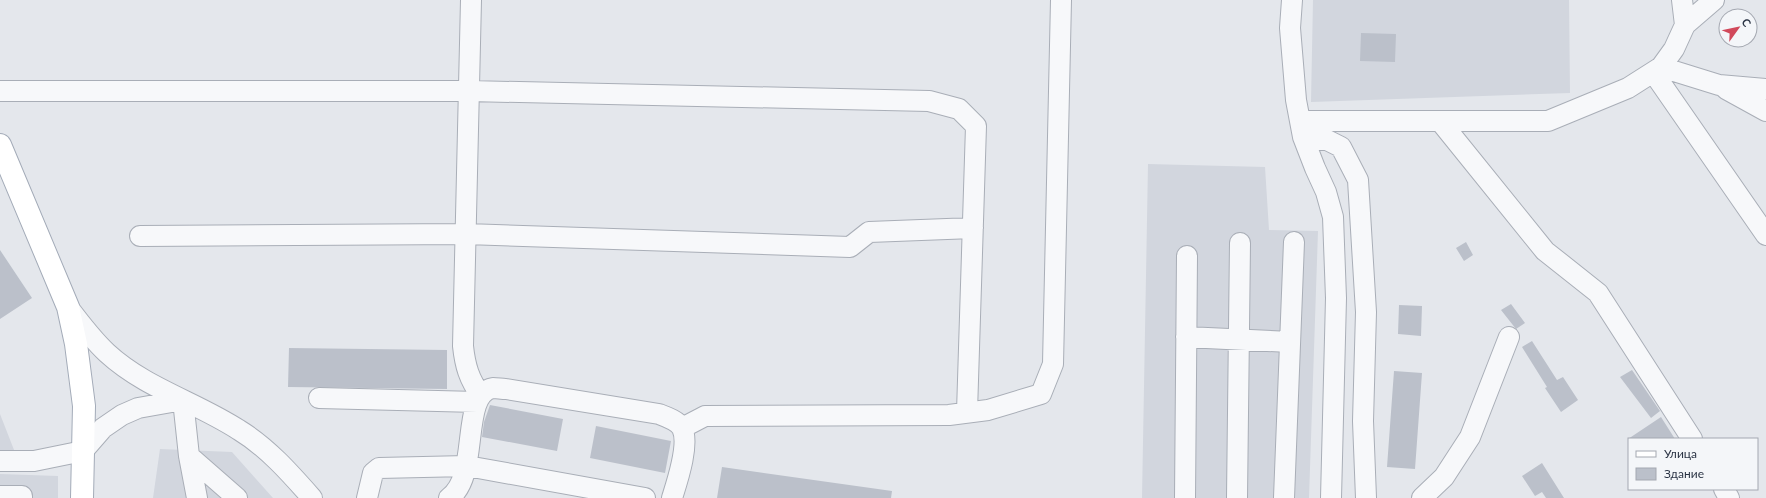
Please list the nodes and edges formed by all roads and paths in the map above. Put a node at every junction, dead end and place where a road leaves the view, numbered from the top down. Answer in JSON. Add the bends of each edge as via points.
{"nodes":[{"id":1,"x":470,"y":0,"type":"edge"},
{"id":2,"x":1062,"y":0,"type":"edge"},
{"id":3,"x":1292,"y":0,"type":"edge"},
{"id":4,"x":1682,"y":0,"type":"edge"},
{"id":5,"x":1714,"y":0,"type":"edge"},
{"id":6,"x":1685,"y":26,"type":"junction"},
{"id":7,"x":1657,"y":69,"type":"junction"},
{"id":8,"x":1719,"y":85,"type":"junction"},
{"id":9,"x":1766,"y":89,"type":"edge"},
{"id":10,"x":0,"y":91,"type":"edge"},
{"id":11,"x":469,"y":91,"type":"junction"},
{"id":12,"x":1766,"y":111,"type":"edge"},
{"id":13,"x":1440,"y":121,"type":"junction"},
{"id":14,"x":1301,"y":129,"type":"junction"},
{"id":15,"x":0,"y":145,"type":"edge"},
{"id":16,"x":973,"y":228,"type":"junction"},
{"id":17,"x":466,"y":234,"type":"junction"},
{"id":18,"x":1766,"y":235,"type":"edge"},
{"id":19,"x":140,"y":236,"type":"dead end"},
{"id":20,"x":1294,"y":242,"type":"dead end"},
{"id":21,"x":1240,"y":243,"type":"dead end"},
{"id":22,"x":1187,"y":256,"type":"dead end"},
{"id":23,"x":1335,"y":270,"type":"junction"},
{"id":24,"x":1364,"y":272,"type":"junction"},
{"id":25,"x":68,"y":307,"type":"junction"},
{"id":26,"x":1186,"y":337,"type":"junction"},
{"id":27,"x":1508,"y":337,"type":"dead end"},
{"id":28,"x":1239,"y":339,"type":"junction"},
{"id":29,"x":1290,"y":342,"type":"junction"},
{"id":30,"x":319,"y":398,"type":"dead end"},
{"id":31,"x":479,"y":398,"type":"junction"},
{"id":32,"x":183,"y":400,"type":"junction"},
{"id":33,"x":967,"y":412,"type":"junction"},
{"id":34,"x":682,"y":428,"type":"junction"},
{"id":35,"x":1691,"y":438,"type":"edge"},
{"id":36,"x":83,"y":451,"type":"junction"},
{"id":37,"x":189,"y":456,"type":"junction"},
{"id":38,"x":0,"y":461,"type":"edge"},
{"id":39,"x":467,"y":466,"type":"junction"},
{"id":40,"x":0,"y":496,"type":"edge"},
{"id":41,"x":453,"y":497,"type":"edge"},
{"id":42,"x":22,"y":498,"type":"edge"},
{"id":43,"x":82,"y":498,"type":"edge"},
{"id":44,"x":197,"y":498,"type":"edge"},
{"id":45,"x":237,"y":498,"type":"edge"},
{"id":46,"x":312,"y":498,"type":"edge"},
{"id":47,"x":367,"y":498,"type":"edge"},
{"id":48,"x":642,"y":498,"type":"edge"},
{"id":49,"x":672,"y":498,"type":"edge"},
{"id":50,"x":1185,"y":498,"type":"edge"},
{"id":51,"x":1237,"y":498,"type":"edge"},
{"id":52,"x":1284,"y":498,"type":"edge"},
{"id":53,"x":1330,"y":498,"type":"edge"},
{"id":54,"x":1366,"y":498,"type":"edge"},
{"id":55,"x":1422,"y":498,"type":"edge"}],
"edges":[{"from":1,"to":11,"type":"street"},
{"from":2,"to":33,"type":"street","via":[[1053,364],[1041,394],[988,410]]},
{"from":3,"to":14,"type":"street","via":[[1290,28]]},
{"from":4,"to":6,"type":"street"},
{"from":5,"to":6,"type":"street"},
{"from":6,"to":7,"type":"street","via":[[1674,49]]},
{"from":7,"to":8,"type":"street"},
{"from":7,"to":13,"type":"street","via":[[1628,88],[1548,120]]},
{"from":7,"to":18,"type":"street"},
{"from":8,"to":9,"type":"street"},
{"from":8,"to":12,"type":"street"},
{"from":10,"to":11,"type":"street"},
{"from":11,"to":16,"type":"street","via":[[929,101],[959,109],[976,126]]},
{"from":11,"to":17,"type":"street"},
{"from":13,"to":14,"type":"street"},
{"from":13,"to":35,"type":"street","via":[[1545,251],[1598,293]]},
{"from":14,"to":23,"type":"street","via":[[1333,217]]},
{"from":14,"to":24,"type":"street","via":[[1341,146],[1358,180]]},
{"from":15,"to":25,"type":"main road"},
{"from":16,"to":17,"type":"street","via":[[869,232],[850,247]]},
{"from":16,"to":33,"type":"street"},
{"from":17,"to":19,"type":"street"},
{"from":17,"to":31,"type":"street","via":[[463,346],[465,364]]},
{"from":20,"to":29,"type":"street"},
{"from":21,"to":28,"type":"street"},
{"from":22,"to":26,"type":"street"},
{"from":23,"to":24,"type":"street"},
{"from":23,"to":53,"type":"street"},
{"from":24,"to":54,"type":"street","via":[[1366,312],[1363,421]]},
{"from":25,"to":32,"type":"street","via":[[88,334],[108,354],[150,383]]},
{"from":25,"to":36,"type":"main road","via":[[83,398]]},
{"from":26,"to":28,"type":"street"},
{"from":26,"to":50,"type":"street"},
{"from":27,"to":55,"type":"street","via":[[1470,437],[1444,477]]},
{"from":28,"to":29,"type":"street"},
{"from":28,"to":51,"type":"street"},
{"from":29,"to":52,"type":"street"},
{"from":30,"to":31,"type":"street"},
{"from":31,"to":34,"type":"street","via":[[492,388],[506,389],[659,414],[675,421]]},
{"from":31,"to":39,"type":"street","via":[[475,406]]},
{"from":32,"to":36,"type":"street","via":[[138,408],[122,415],[103,428]]},
{"from":32,"to":37,"type":"street"},
{"from":32,"to":46,"type":"street","via":[[250,438],[295,478]]},
{"from":33,"to":34,"type":"street","via":[[705,416]]},
{"from":34,"to":49,"type":"street","via":[[684,451]]},
{"from":36,"to":38,"type":"street","via":[[34,461]]},
{"from":36,"to":43,"type":"main road"},
{"from":37,"to":44,"type":"street"},
{"from":37,"to":45,"type":"street"},
{"from":39,"to":41,"type":"street"},
{"from":39,"to":47,"type":"street","via":[[380,468],[373,473]]},
{"from":39,"to":48,"type":"street"},
{"from":40,"to":42,"type":"street"}]}
